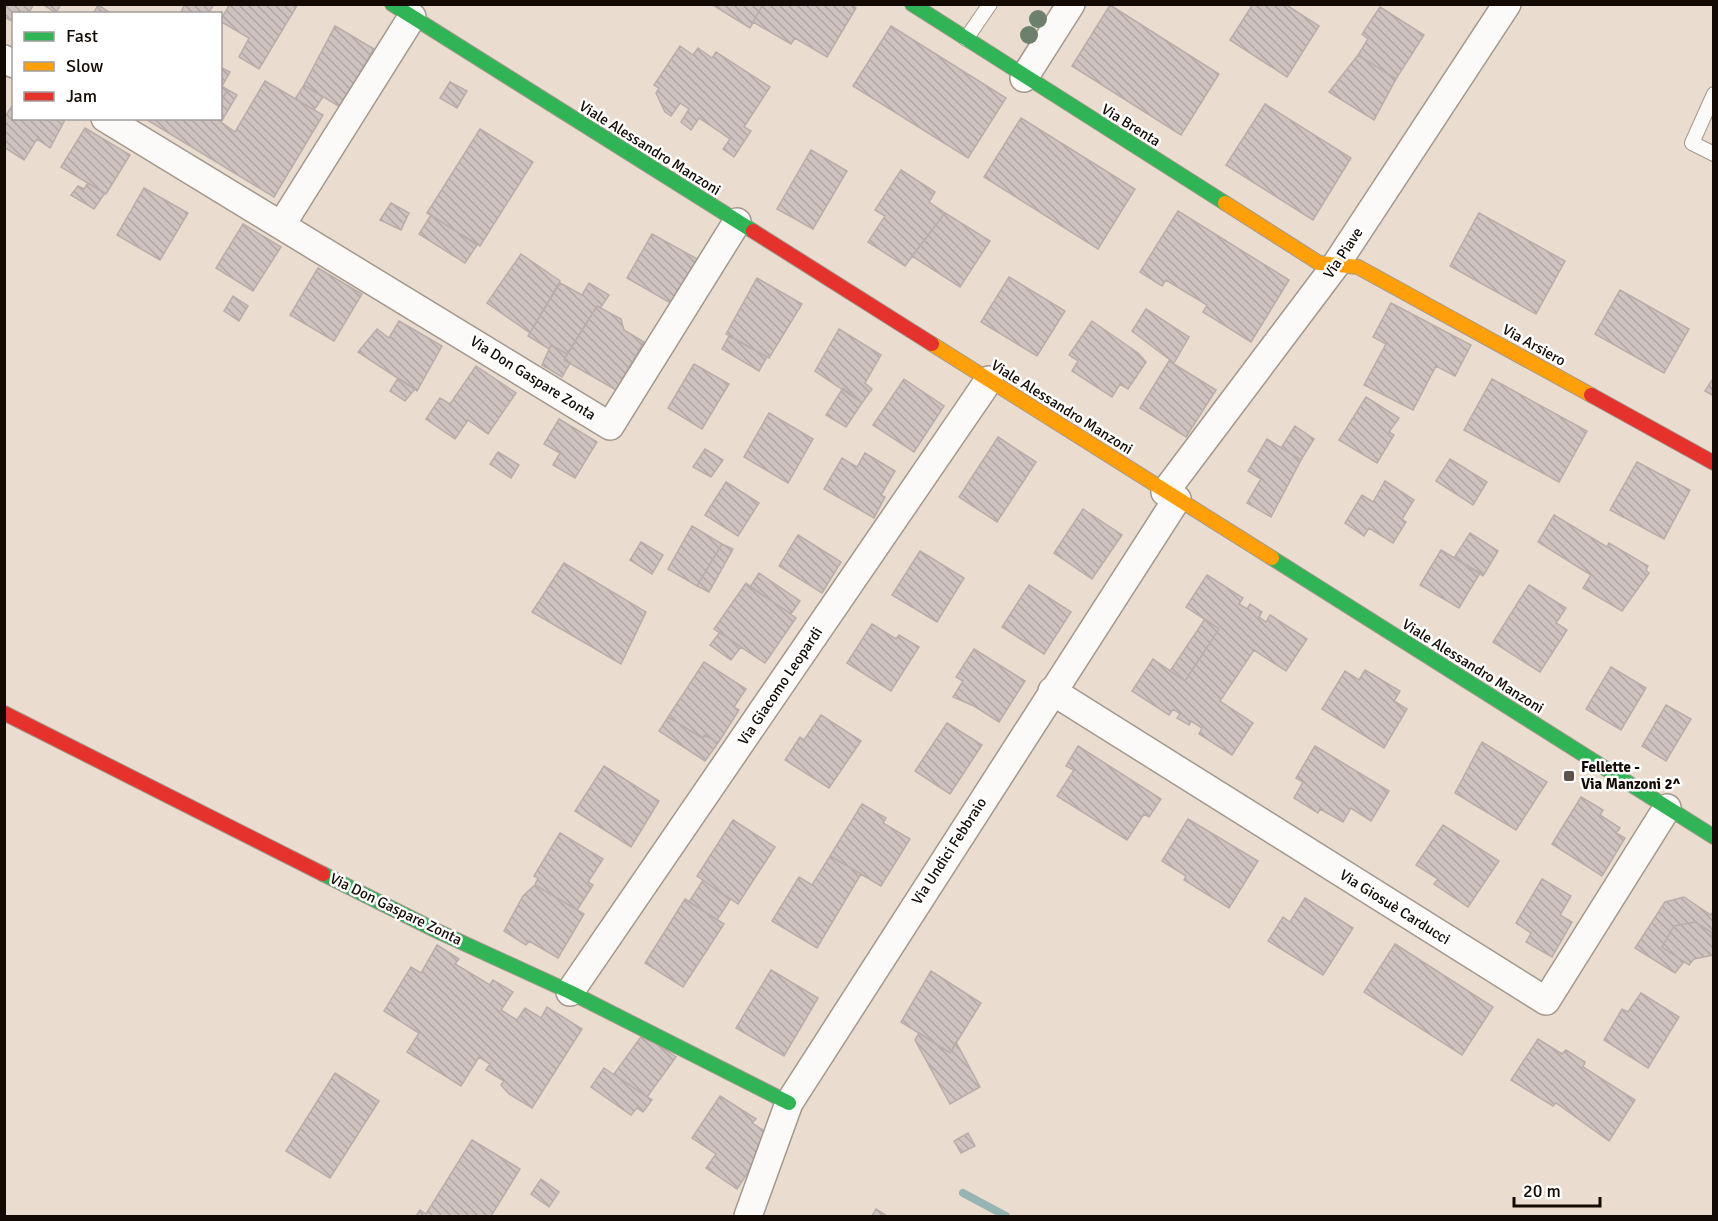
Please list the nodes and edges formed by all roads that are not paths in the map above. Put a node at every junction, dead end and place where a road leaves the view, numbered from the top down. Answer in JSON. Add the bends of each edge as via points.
{"nodes":[{"id":1,"x":912,"y":4,"type":"edge"},
{"id":2,"x":990,"y":4,"type":"edge"},
{"id":3,"x":1071,"y":4,"type":"edge"},
{"id":4,"x":1507,"y":4,"type":"edge"},
{"id":5,"x":402,"y":11,"type":"edge"},
{"id":6,"x":966,"y":39,"type":"junction"},
{"id":7,"x":1024,"y":78,"type":"junction"},
{"id":8,"x":1713,"y":94,"type":"edge"},
{"id":9,"x":108,"y":120,"type":"edge"},
{"id":10,"x":1713,"y":154,"type":"edge"},
{"id":11,"x":737,"y":222,"type":"junction"},
{"id":12,"x":282,"y":224,"type":"junction"},
{"id":13,"x":1335,"y":266,"type":"junction"},
{"id":14,"x":989,"y":380,"type":"junction"},
{"id":15,"x":1713,"y":463,"type":"edge"},
{"id":16,"x":1171,"y":496,"type":"junction"},
{"id":17,"x":1052,"y":691,"type":"junction"},
{"id":18,"x":4,"y":713,"type":"edge"},
{"id":19,"x":1666,"y":808,"type":"junction"},
{"id":20,"x":1713,"y":837,"type":"edge"},
{"id":21,"x":570,"y":992,"type":"junction"},
{"id":22,"x":789,"y":1103,"type":"junction"},
{"id":23,"x":748,"y":1216,"type":"edge"}],
"edges":[{"from":1,"to":6,"type":"street","name":"Via Brenta"},
{"from":2,"to":6,"type":"lane"},
{"from":3,"to":7,"type":"street"},
{"from":4,"to":13,"type":"street","name":"Via Piave"},
{"from":5,"to":11,"type":"street","name":"Viale Alessandro Manzoni"},
{"from":5,"to":12,"type":"street"},
{"from":6,"to":7,"type":"street","name":"Via Brenta"},
{"from":7,"to":13,"type":"street","name":"Via Brenta","via":[[1319,263]]},
{"from":8,"to":10,"type":"lane","via":[[1692,143]]},
{"from":9,"to":12,"type":"street","name":"Via Don Gaspare Zonta"},
{"from":11,"to":12,"type":"street","name":"Via Don Gaspare Zonta","via":[[610,426]]},
{"from":11,"to":14,"type":"street","name":"Viale Alessandro Manzoni"},
{"from":13,"to":15,"type":"street","name":"Via Arsiero","via":[[1358,267]]},
{"from":13,"to":16,"type":"street","name":"Via Piave"},
{"from":14,"to":16,"type":"street","name":"Viale Alessandro Manzoni"},
{"from":14,"to":21,"type":"street","name":"Via Giacomo Leopardi"},
{"from":16,"to":17,"type":"street","name":"Via Undici Febbraio"},
{"from":16,"to":19,"type":"street","name":"Viale Alessandro Manzoni"},
{"from":17,"to":19,"type":"street","name":"Via Giosuè Carducci","via":[[1545,1001]]},
{"from":17,"to":22,"type":"street","name":"Via Undici Febbraio"},
{"from":18,"to":21,"type":"street","name":"Via Don Gaspare Zonta","via":[[437,930]]},
{"from":19,"to":20,"type":"street","name":"Viale Alessandro Manzoni"},
{"from":21,"to":22,"type":"street","name":"Via Don Gaspare Zonta"},
{"from":22,"to":23,"type":"street","name":"Via Undici Febbraio"}]}
